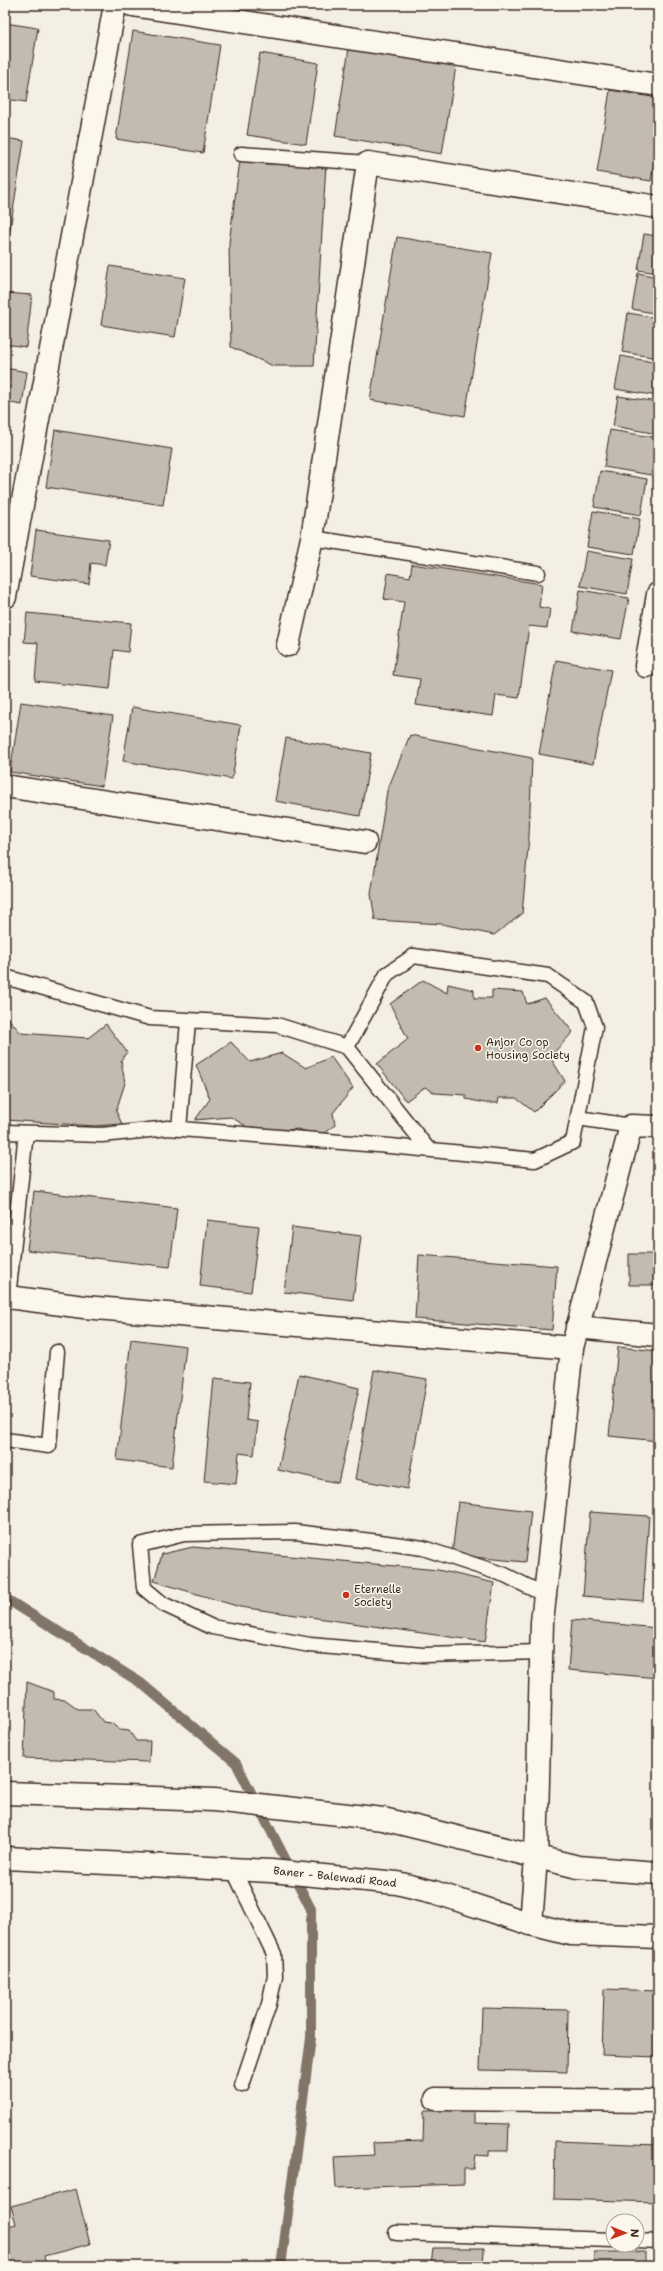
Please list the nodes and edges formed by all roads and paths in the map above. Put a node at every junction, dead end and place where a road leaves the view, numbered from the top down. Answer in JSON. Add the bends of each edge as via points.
{"nodes":[{"id":1,"x":115,"y":5,"type":"edge"},
{"id":2,"x":132,"y":5,"type":"edge"},
{"id":3,"x":658,"y":85,"type":"edge"},
{"id":4,"x":241,"y":154,"type":"dead end"},
{"id":5,"x":368,"y":163,"type":"junction"},
{"id":6,"x":658,"y":207,"type":"edge"},
{"id":7,"x":312,"y":538,"type":"junction"},
{"id":8,"x":538,"y":573,"type":"dead end"},
{"id":9,"x":658,"y":594,"type":"edge"},
{"id":10,"x":5,"y":597,"type":"edge"},
{"id":11,"x":288,"y":645,"type":"dead end"},
{"id":12,"x":646,"y":666,"type":"dead end"},
{"id":13,"x":5,"y":786,"type":"edge"},
{"id":14,"x":365,"y":842,"type":"dead end"},
{"id":15,"x":5,"y":977,"type":"edge"},
{"id":16,"x":188,"y":1021,"type":"junction"},
{"id":17,"x":347,"y":1047,"type":"junction"},
{"id":18,"x":578,"y":1118,"type":"junction"},
{"id":19,"x":631,"y":1126,"type":"junction"},
{"id":20,"x":658,"y":1128,"type":"edge"},
{"id":21,"x":180,"y":1129,"type":"junction"},
{"id":22,"x":5,"y":1132,"type":"edge"},
{"id":23,"x":26,"y":1133,"type":"junction"},
{"id":24,"x":428,"y":1149,"type":"junction"},
{"id":25,"x":7,"y":1297,"type":"edge"},
{"id":26,"x":577,"y":1327,"type":"junction"},
{"id":27,"x":658,"y":1335,"type":"edge"},
{"id":28,"x":572,"y":1348,"type":"junction"},
{"id":29,"x":58,"y":1352,"type":"dead end"},
{"id":30,"x":5,"y":1440,"type":"edge"},
{"id":31,"x":545,"y":1595,"type":"junction"},
{"id":32,"x":541,"y":1652,"type":"junction"},
{"id":33,"x":5,"y":1793,"type":"edge"},
{"id":34,"x":5,"y":1858,"type":"edge"},
{"id":35,"x":536,"y":1858,"type":"junction"},
{"id":36,"x":233,"y":1869,"type":"junction"},
{"id":37,"x":658,"y":1873,"type":"edge"},
{"id":38,"x":531,"y":1924,"type":"junction"},
{"id":39,"x":658,"y":1937,"type":"edge"},
{"id":40,"x":242,"y":2085,"type":"dead end"},
{"id":41,"x":436,"y":2099,"type":"dead end"},
{"id":42,"x":658,"y":2102,"type":"edge"},
{"id":43,"x":396,"y":2232,"type":"dead end"},
{"id":44,"x":605,"y":2240,"type":"edge"},
{"id":45,"x":645,"y":2241,"type":"edge"},
{"id":46,"x":658,"y":2242,"type":"edge"}],
"edges":[{"from":1,"to":10,"type":"street"},
{"from":2,"to":3,"type":"street"},
{"from":4,"to":5,"type":"lane"},
{"from":5,"to":6,"type":"street"},
{"from":5,"to":7,"type":"street"},
{"from":7,"to":8,"type":"lane"},
{"from":7,"to":11,"type":"street"},
{"from":9,"to":12,"type":"street"},
{"from":13,"to":14,"type":"street"},
{"from":15,"to":16,"type":"lane","via":[[150,1018]]},
{"from":16,"to":17,"type":"lane","via":[[277,1025]]},
{"from":16,"to":21,"type":"lane"},
{"from":17,"to":18,"type":"lane","via":[[387,974],[414,956],[548,976],[586,1002],[596,1027]]},
{"from":17,"to":24,"type":"lane"},
{"from":18,"to":19,"type":"lane"},
{"from":18,"to":24,"type":"lane","via":[[573,1142],[535,1160]]},
{"from":19,"to":20,"type":"street"},
{"from":19,"to":26,"type":"street"},
{"from":21,"to":23,"type":"lane","via":[[102,1135]]},
{"from":21,"to":24,"type":"lane"},
{"from":22,"to":23,"type":"lane"},
{"from":23,"to":25,"type":"lane"},
{"from":25,"to":28,"type":"street","via":[[84,1307]]},
{"from":26,"to":27,"type":"street"},
{"from":26,"to":28,"type":"street"},
{"from":28,"to":31,"type":"street"},
{"from":29,"to":30,"type":"lane","via":[[49,1446]]},
{"from":31,"to":32,"type":"street"},
{"from":31,"to":32,"type":"lane","via":[[505,1575],[423,1548],[380,1542],[295,1532],[184,1534],[140,1546],[144,1588],[163,1604],[212,1627],[310,1645],[423,1655]]},
{"from":32,"to":35,"type":"street"},
{"from":33,"to":35,"type":"street","via":[[229,1801],[383,1819]]},
{"from":34,"to":36,"type":"street","name":"Baner - Balewadi Road"},
{"from":35,"to":37,"type":"street","via":[[578,1867]]},
{"from":35,"to":38,"type":"street"},
{"from":36,"to":38,"type":"street","name":"Baner - Balewadi Road","via":[[397,1883],[434,1892]]},
{"from":36,"to":40,"type":"lane","via":[[274,1954],[275,1976],[270,2004]]},
{"from":38,"to":39,"type":"street","name":"Baner - Balewadi Road","via":[[571,1934]]},
{"from":41,"to":42,"type":"street"},
{"from":43,"to":44,"type":"lane"},
{"from":45,"to":46,"type":"lane"}]}
